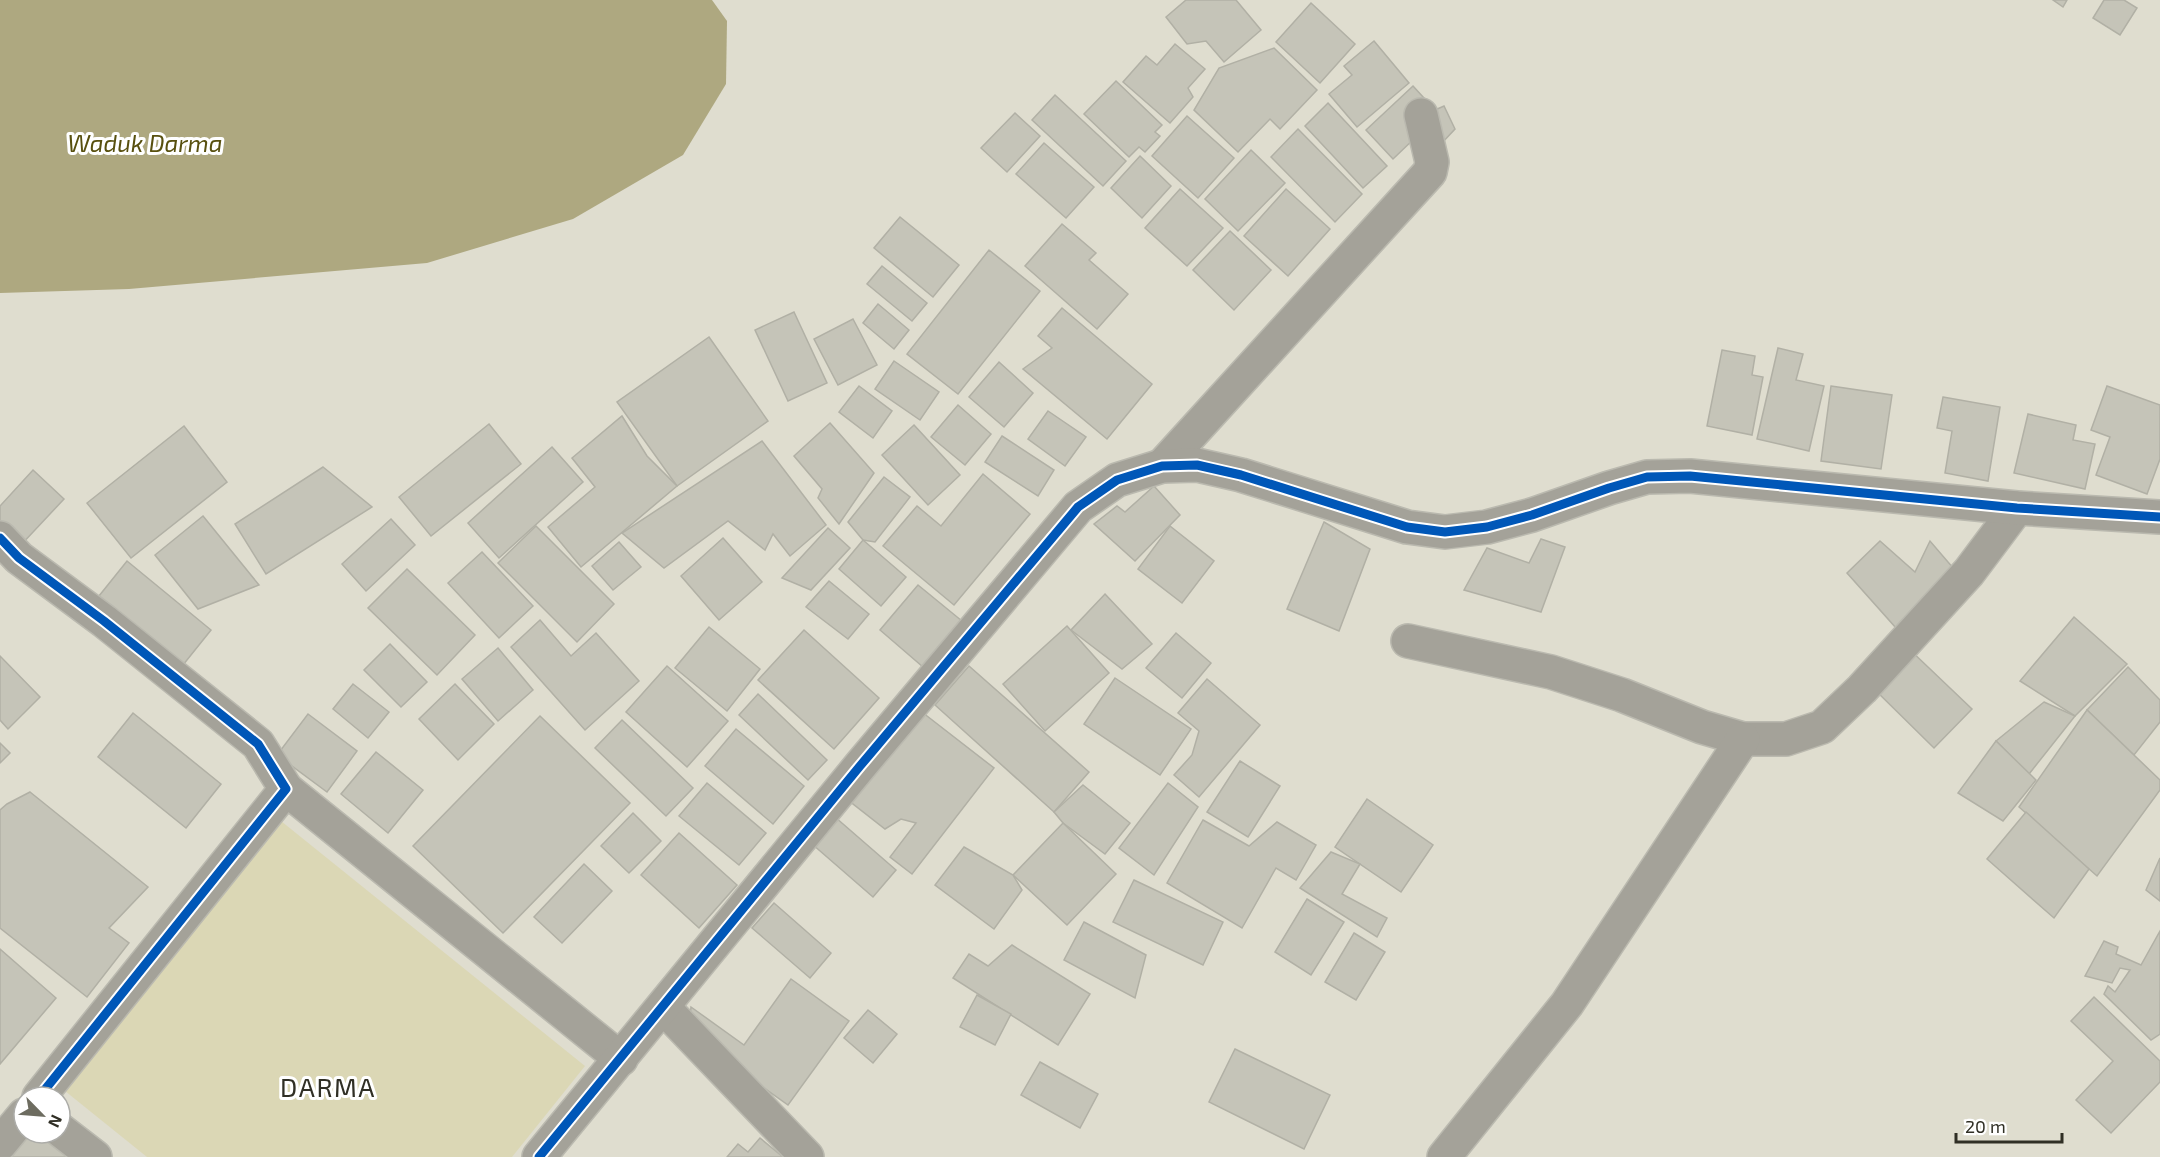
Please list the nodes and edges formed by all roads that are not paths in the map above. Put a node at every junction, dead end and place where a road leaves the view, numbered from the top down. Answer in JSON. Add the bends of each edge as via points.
{"nodes":[{"id":1,"x":1421,"y":115,"type":"dead end"},
{"id":2,"x":1162,"y":466,"type":"junction"},
{"id":3,"x":2018,"y":508,"type":"junction"},
{"id":4,"x":2160,"y":517,"type":"edge"},
{"id":5,"x":0,"y":538,"type":"edge"},
{"id":6,"x":1407,"y":641,"type":"dead end"},
{"id":7,"x":1743,"y":739,"type":"junction"},
{"id":8,"x":286,"y":789,"type":"junction"},
{"id":9,"x":663,"y":1007,"type":"junction"},
{"id":10,"x":621,"y":1059,"type":"junction"},
{"id":11,"x":49,"y":1085,"type":"edge"},
{"id":12,"x":12,"y":1130,"type":"edge"},
{"id":13,"x":72,"y":1139,"type":"edge"},
{"id":14,"x":0,"y":1144,"type":"edge"},
{"id":15,"x":95,"y":1157,"type":"edge"},
{"id":16,"x":539,"y":1157,"type":"edge"},
{"id":17,"x":807,"y":1157,"type":"edge"},
{"id":18,"x":1444,"y":1157,"type":"edge"}],
"edges":[{"from":1,"to":2,"type":"street","via":[[1432,162],[1430,172]]},
{"from":2,"to":3,"type":"street","via":[[1197,465],[1230,472],[1407,527],[1445,532],[1487,527],[1532,515],[1647,477],[1689,476]]},
{"from":2,"to":9,"type":"street","via":[[1117,480],[1078,507]]},
{"from":3,"to":4,"type":"street"},
{"from":3,"to":7,"type":"street","via":[[1969,572],[1822,727],[1786,740]]},
{"from":5,"to":8,"type":"street","via":[[20,558],[258,744]]},
{"from":6,"to":7,"type":"street","via":[[1551,672]]},
{"from":7,"to":18,"type":"street","via":[[1567,1004]]},
{"from":8,"to":10,"type":"street"},
{"from":8,"to":11,"type":"street"},
{"from":9,"to":10,"type":"street"},
{"from":9,"to":17,"type":"street"},
{"from":10,"to":16,"type":"street"},
{"from":12,"to":14,"type":"street"},
{"from":13,"to":15,"type":"street"}]}
